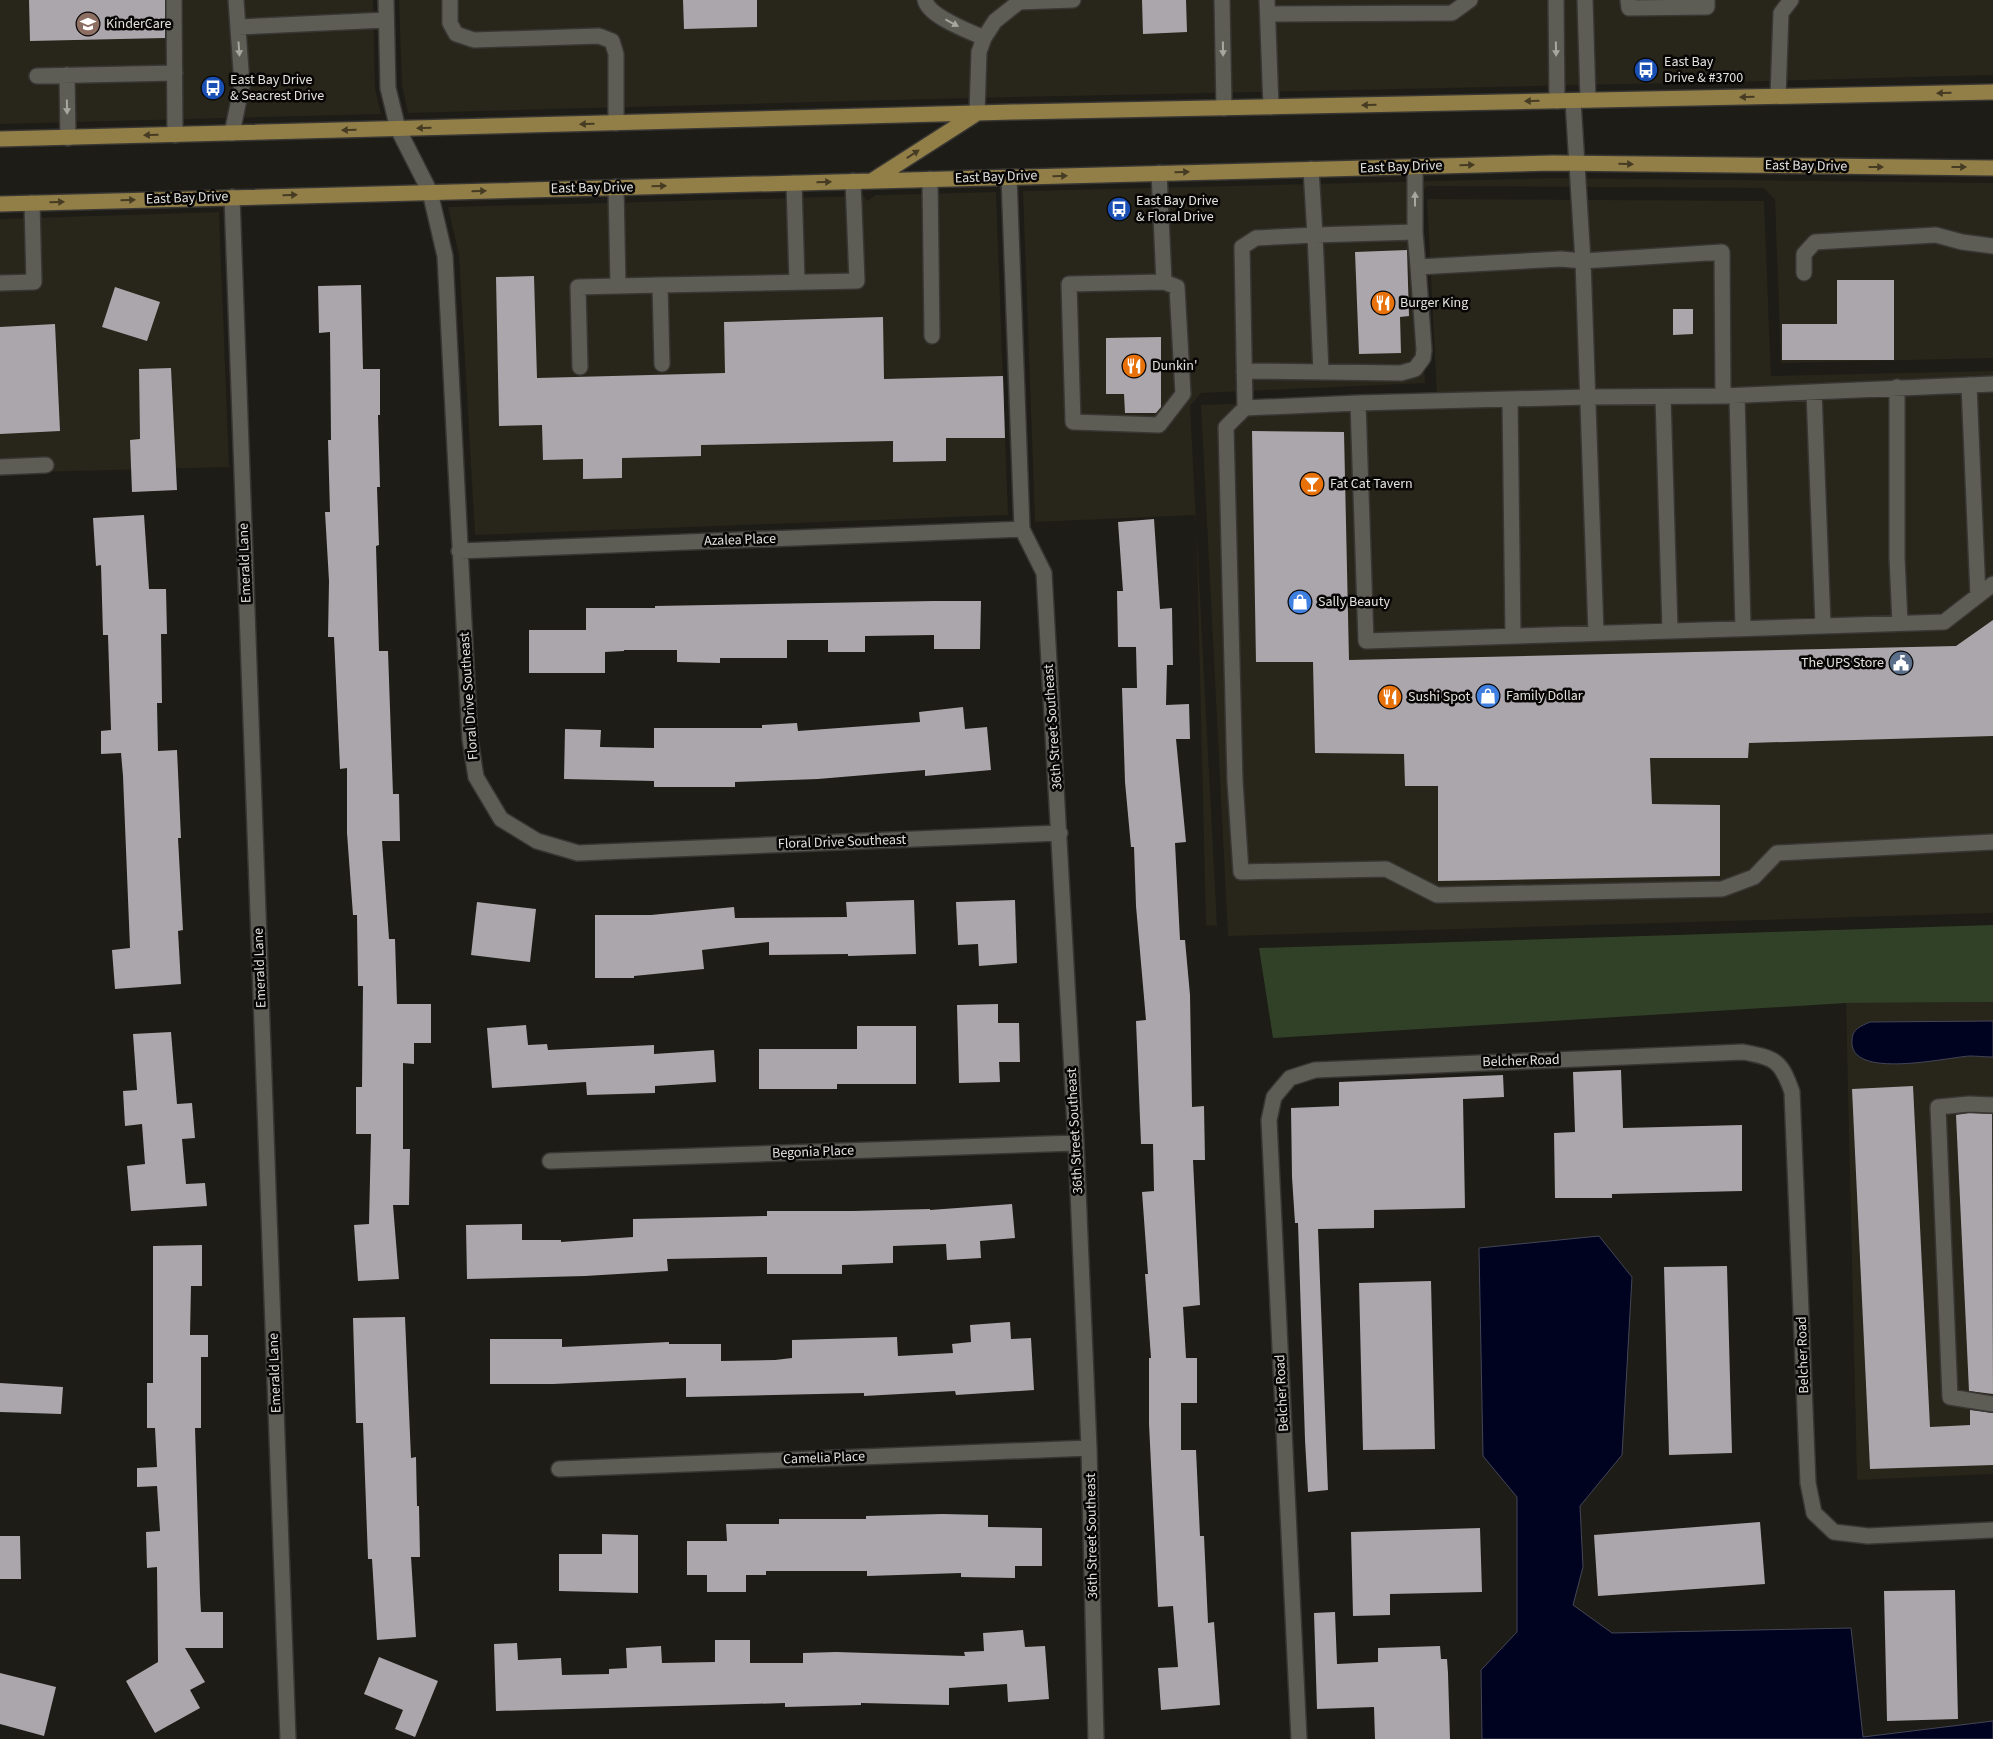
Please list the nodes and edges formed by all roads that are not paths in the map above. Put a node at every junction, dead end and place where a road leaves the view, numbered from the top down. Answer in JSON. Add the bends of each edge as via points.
{"nodes":[{"id":1,"x":174,"y":0,"type":"edge"},
{"id":2,"x":236,"y":0,"type":"edge"},
{"id":3,"x":386,"y":0,"type":"edge"},
{"id":4,"x":450,"y":0,"type":"edge"},
{"id":5,"x":925,"y":0,"type":"edge"},
{"id":6,"x":1073,"y":0,"type":"edge"},
{"id":7,"x":1222,"y":0,"type":"edge"},
{"id":8,"x":1470,"y":0,"type":"edge"},
{"id":9,"x":1556,"y":0,"type":"edge"},
{"id":10,"x":1585,"y":0,"type":"edge"},
{"id":11,"x":1628,"y":0,"type":"edge"},
{"id":12,"x":1707,"y":0,"type":"edge"},
{"id":13,"x":1790,"y":0,"type":"edge"},
{"id":14,"x":1041,"y":1,"type":"edge"},
{"id":15,"x":1437,"y":6,"type":"edge"},
{"id":16,"x":1267,"y":7,"type":"edge"},
{"id":17,"x":386,"y":20,"type":"junction"},
{"id":18,"x":238,"y":27,"type":"junction"},
{"id":19,"x":984,"y":38,"type":"junction"},
{"id":20,"x":175,"y":73,"type":"junction"},
{"id":21,"x":37,"y":76,"type":"dead end"},
{"id":22,"x":67,"y":76,"type":"junction"},
{"id":23,"x":1993,"y":92,"type":"edge"},
{"id":24,"x":1778,"y":96,"type":"junction"},
{"id":25,"x":1580,"y":100,"type":"junction"},
{"id":26,"x":1557,"y":101,"type":"junction"},
{"id":27,"x":1271,"y":107,"type":"junction"},
{"id":28,"x":1224,"y":108,"type":"junction"},
{"id":29,"x":976,"y":113,"type":"junction"},
{"id":30,"x":616,"y":123,"type":"junction"},
{"id":31,"x":398,"y":129,"type":"junction"},
{"id":32,"x":232,"y":133,"type":"junction"},
{"id":33,"x":175,"y":135,"type":"junction"},
{"id":34,"x":68,"y":138,"type":"junction"},
{"id":35,"x":0,"y":139,"type":"edge"},
{"id":36,"x":1577,"y":163,"type":"junction"},
{"id":37,"x":1415,"y":166,"type":"junction"},
{"id":38,"x":1993,"y":168,"type":"edge"},
{"id":39,"x":1311,"y":169,"type":"junction"},
{"id":40,"x":1159,"y":173,"type":"junction"},
{"id":41,"x":1009,"y":177,"type":"junction"},
{"id":42,"x":930,"y":179,"type":"junction"},
{"id":43,"x":872,"y":180,"type":"junction"},
{"id":44,"x":853,"y":181,"type":"junction"},
{"id":45,"x":794,"y":183,"type":"junction"},
{"id":46,"x":616,"y":187,"type":"junction"},
{"id":47,"x":430,"y":192,"type":"junction"},
{"id":48,"x":232,"y":197,"type":"junction"},
{"id":49,"x":32,"y":203,"type":"junction"},
{"id":50,"x":0,"y":204,"type":"edge"},
{"id":51,"x":1415,"y":232,"type":"junction"},
{"id":52,"x":1315,"y":235,"type":"junction"},
{"id":53,"x":1993,"y":246,"type":"edge"},
{"id":54,"x":1583,"y":261,"type":"junction"},
{"id":55,"x":1418,"y":267,"type":"junction"},
{"id":56,"x":1804,"y":273,"type":"dead end"},
{"id":57,"x":797,"y":282,"type":"junction"},
{"id":58,"x":1164,"y":282,"type":"junction"},
{"id":59,"x":0,"y":283,"type":"edge"},
{"id":60,"x":660,"y":285,"type":"junction"},
{"id":61,"x":618,"y":286,"type":"junction"},
{"id":62,"x":932,"y":336,"type":"dead end"},
{"id":63,"x":662,"y":364,"type":"dead end"},
{"id":64,"x":580,"y":367,"type":"dead end"},
{"id":65,"x":1244,"y":371,"type":"junction"},
{"id":66,"x":1321,"y":372,"type":"junction"},
{"id":67,"x":1993,"y":384,"type":"edge"},
{"id":68,"x":1969,"y":385,"type":"junction"},
{"id":69,"x":1897,"y":387,"type":"junction"},
{"id":70,"x":1814,"y":392,"type":"junction"},
{"id":71,"x":1730,"y":396,"type":"junction"},
{"id":72,"x":1588,"y":397,"type":"junction"},
{"id":73,"x":1663,"y":398,"type":"junction"},
{"id":74,"x":1510,"y":399,"type":"junction"},
{"id":75,"x":1358,"y":403,"type":"junction"},
{"id":76,"x":1245,"y":408,"type":"junction"},
{"id":77,"x":46,"y":465,"type":"dead end"},
{"id":78,"x":0,"y":467,"type":"edge"},
{"id":79,"x":1022,"y":529,"type":"junction"},
{"id":80,"x":459,"y":551,"type":"junction"},
{"id":81,"x":1993,"y":584,"type":"edge"},
{"id":82,"x":1978,"y":596,"type":"junction"},
{"id":83,"x":1900,"y":623,"type":"junction"},
{"id":84,"x":1823,"y":625,"type":"junction"},
{"id":85,"x":1743,"y":628,"type":"junction"},
{"id":86,"x":1670,"y":630,"type":"junction"},
{"id":87,"x":1596,"y":633,"type":"junction"},
{"id":88,"x":1513,"y":636,"type":"junction"},
{"id":89,"x":1060,"y":833,"type":"junction"},
{"id":90,"x":1993,"y":842,"type":"edge"},
{"id":91,"x":1993,"y":1105,"type":"edge"},
{"id":92,"x":1076,"y":1142,"type":"junction"},
{"id":93,"x":550,"y":1161,"type":"dead end"},
{"id":94,"x":1993,"y":1404,"type":"edge"},
{"id":95,"x":1090,"y":1448,"type":"junction"},
{"id":96,"x":559,"y":1469,"type":"dead end"},
{"id":97,"x":1993,"y":1530,"type":"edge"},
{"id":98,"x":288,"y":1739,"type":"edge"},
{"id":99,"x":1096,"y":1739,"type":"edge"},
{"id":100,"x":1299,"y":1739,"type":"edge"}],
"edges":[{"from":1,"to":20,"type":"street"},
{"from":2,"to":18,"type":"street"},
{"from":3,"to":17,"type":"street","name":"Floral Drive Southeast"},
{"from":4,"to":30,"type":"street","via":[[450,23],[456,34],[474,40],[599,36],[612,41],[616,54]]},
{"from":5,"to":19,"type":"street","one_way":true,"via":[[926,5],[948,22]]},
{"from":6,"to":14,"type":"street"},
{"from":7,"to":28,"type":"street","one_way":true},
{"from":8,"to":15,"type":"street","via":[[1452,12]]},
{"from":9,"to":26,"type":"street","one_way":true},
{"from":10,"to":25,"type":"street"},
{"from":11,"to":12,"type":"street","via":[[1629,8],[1707,7]]},
{"from":13,"to":24,"type":"street","via":[[1781,14]]},
{"from":14,"to":19,"type":"street","via":[[1019,2],[995,21]]},
{"from":15,"to":16,"type":"street"},
{"from":16,"to":27,"type":"street"},
{"from":17,"to":18,"type":"street"},
{"from":17,"to":31,"type":"street","name":"Floral Drive Southeast","via":[[388,88]]},
{"from":18,"to":32,"type":"street","one_way":true,"via":[[242,85]]},
{"from":19,"to":29,"type":"street","via":[[979,52]]},
{"from":20,"to":22,"type":"street"},
{"from":20,"to":33,"type":"street"},
{"from":21,"to":22,"type":"street"},
{"from":22,"to":34,"type":"street","one_way":true},
{"from":23,"to":24,"type":"main road","one_way":true},
{"from":24,"to":25,"type":"main road","one_way":true},
{"from":25,"to":26,"type":"main road"},
{"from":25,"to":36,"type":"street"},
{"from":26,"to":27,"type":"main road","one_way":true},
{"from":27,"to":28,"type":"main road"},
{"from":28,"to":29,"type":"main road"},
{"from":29,"to":30,"type":"main road"},
{"from":43,"to":29,"type":"main road","one_way":true},
{"from":30,"to":31,"type":"main road","one_way":true},
{"from":31,"to":32,"type":"main road","one_way":true},
{"from":31,"to":47,"type":"street","name":"Floral Drive Southeast"},
{"from":32,"to":33,"type":"main road"},
{"from":33,"to":34,"type":"main road","one_way":true},
{"from":34,"to":35,"type":"main road"},
{"from":37,"to":36,"type":"main road","name":"East Bay Drive","one_way":true},
{"from":36,"to":38,"type":"main road","name":"East Bay Drive","one_way":true},
{"from":36,"to":54,"type":"street"},
{"from":37,"to":39,"type":"main road","name":"East Bay Drive"},
{"from":51,"to":37,"type":"street","one_way":true},
{"from":40,"to":39,"type":"main road","name":"East Bay Drive","one_way":true},
{"from":39,"to":52,"type":"street"},
{"from":41,"to":40,"type":"main road","name":"East Bay Drive","one_way":true},
{"from":40,"to":58,"type":"street"},
{"from":41,"to":42,"type":"main road","name":"East Bay Drive"},
{"from":41,"to":79,"type":"street"},
{"from":42,"to":43,"type":"main road","name":"East Bay Drive"},
{"from":42,"to":62,"type":"street"},
{"from":43,"to":44,"type":"main road","name":"East Bay Drive"},
{"from":45,"to":44,"type":"main road","name":"East Bay Drive","one_way":true},
{"from":44,"to":57,"type":"street","via":[[857,281]]},
{"from":46,"to":45,"type":"main road","name":"East Bay Drive","one_way":true},
{"from":45,"to":57,"type":"street"},
{"from":47,"to":46,"type":"main road","name":"East Bay Drive","one_way":true},
{"from":46,"to":61,"type":"street"},
{"from":48,"to":47,"type":"main road","name":"East Bay Drive","one_way":true},
{"from":47,"to":80,"type":"street","name":"Floral Drive Southeast","via":[[445,256]]},
{"from":49,"to":48,"type":"main road","name":"East Bay Drive","one_way":true},
{"from":48,"to":98,"type":"street","name":"Emerald Lane"},
{"from":49,"to":50,"type":"main road","name":"East Bay Drive"},
{"from":49,"to":59,"type":"street","via":[[34,282]]},
{"from":51,"to":52,"type":"street"},
{"from":51,"to":55,"type":"street"},
{"from":52,"to":65,"type":"street","via":[[1256,238],[1242,247]]},
{"from":52,"to":66,"type":"street"},
{"from":53,"to":56,"type":"street","via":[[1936,235],[1815,242],[1804,254]]},
{"from":54,"to":55,"type":"street","via":[[1561,258]]},
{"from":54,"to":71,"type":"street","via":[[1722,252]]},
{"from":54,"to":72,"type":"street"},
{"from":55,"to":66,"type":"street","via":[[1424,350],[1423,358],[1415,369],[1401,373]]},
{"from":57,"to":60,"type":"street"},
{"from":58,"to":58,"type":"street","via":[[1069,284],[1073,422],[1159,425],[1184,394],[1177,287]]},
{"from":60,"to":61,"type":"street"},
{"from":60,"to":63,"type":"street"},
{"from":61,"to":64,"type":"street","via":[[578,287]]},
{"from":65,"to":66,"type":"street"},
{"from":65,"to":76,"type":"street"},
{"from":67,"to":68,"type":"street"},
{"from":68,"to":69,"type":"street"},
{"from":68,"to":82,"type":"street"},
{"from":69,"to":70,"type":"street"},
{"from":69,"to":83,"type":"street"},
{"from":70,"to":71,"type":"street"},
{"from":70,"to":84,"type":"street"},
{"from":71,"to":73,"type":"street"},
{"from":71,"to":85,"type":"street"},
{"from":72,"to":73,"type":"street"},
{"from":72,"to":74,"type":"street"},
{"from":72,"to":87,"type":"street"},
{"from":73,"to":86,"type":"street"},
{"from":74,"to":75,"type":"street"},
{"from":74,"to":88,"type":"street"},
{"from":75,"to":76,"type":"street"},
{"from":75,"to":88,"type":"street","via":[[1366,640]]},
{"from":76,"to":90,"type":"street","via":[[1226,427],[1235,781],[1241,872],[1386,870],[1437,895],[1722,889],[1754,877],[1777,853]]},
{"from":77,"to":78,"type":"street"},
{"from":79,"to":80,"type":"street","name":"Azalea Place"},
{"from":79,"to":89,"type":"street","name":"36th Street Southeast","via":[[1044,573]]},
{"from":80,"to":89,"type":"street","name":"Floral Drive Southeast","via":[[470,739],[476,777],[500,819],[537,841],[578,853]]},
{"from":81,"to":82,"type":"street"},
{"from":82,"to":83,"type":"street","via":[[1944,622]]},
{"from":83,"to":84,"type":"street"},
{"from":84,"to":85,"type":"street"},
{"from":85,"to":86,"type":"street"},
{"from":86,"to":87,"type":"street"},
{"from":87,"to":88,"type":"street"},
{"from":89,"to":92,"type":"street","name":"36th Street Southeast"},
{"from":91,"to":94,"type":"street","via":[[1938,1107],[1950,1397]]},
{"from":92,"to":93,"type":"street","name":"Begonia Place"},
{"from":92,"to":95,"type":"street","name":"36th Street Southeast"},
{"from":95,"to":96,"type":"street","name":"Camelia Place"},
{"from":95,"to":99,"type":"street","name":"36th Street Southeast"},
{"from":97,"to":100,"type":"street","name":"Belcher Road","via":[[1868,1536],[1834,1532],[1814,1513],[1808,1483],[1792,1092],[1784,1070],[1767,1057],[1743,1052],[1315,1070],[1290,1078],[1274,1097],[1269,1120]]}]}
